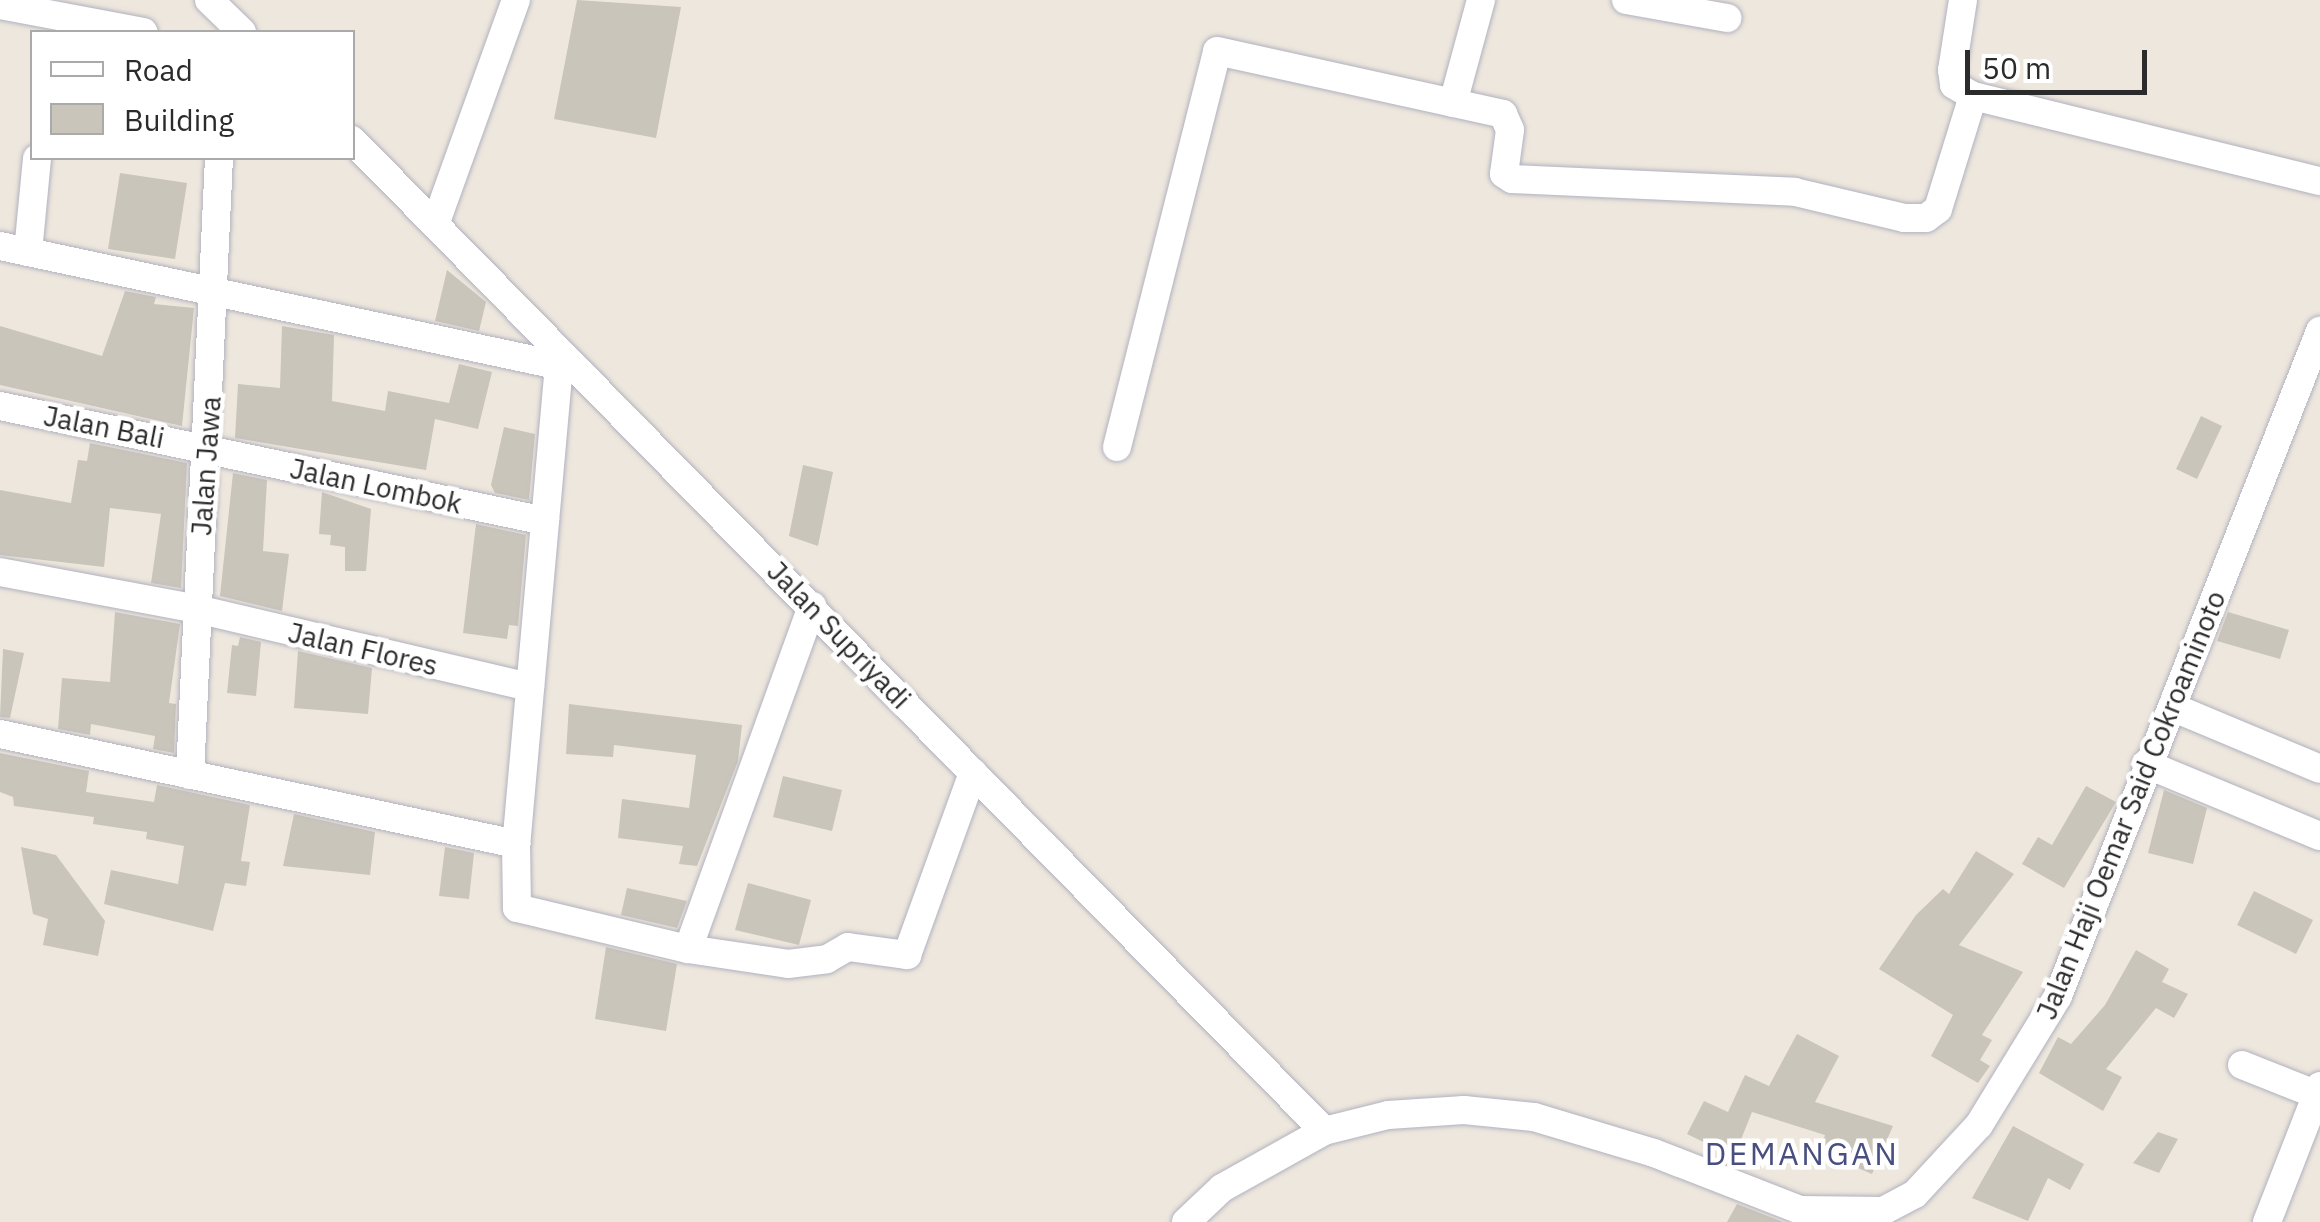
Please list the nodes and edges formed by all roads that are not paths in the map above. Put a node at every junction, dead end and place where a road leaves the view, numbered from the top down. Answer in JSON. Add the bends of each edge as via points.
{"nodes":[{"id":1,"x":209,"y":0,"type":"edge"},
{"id":2,"x":516,"y":0,"type":"edge"},
{"id":3,"x":1481,"y":0,"type":"edge"},
{"id":4,"x":1626,"y":0,"type":"edge"},
{"id":5,"x":1963,"y":0,"type":"edge"},
{"id":6,"x":0,"y":5,"type":"edge"},
{"id":7,"x":1727,"y":18,"type":"dead end"},
{"id":8,"x":45,"y":23,"type":"edge"},
{"id":9,"x":121,"y":30,"type":"edge"},
{"id":10,"x":240,"y":30,"type":"edge"},
{"id":11,"x":1973,"y":96,"type":"junction"},
{"id":12,"x":1453,"y":103,"type":"junction"},
{"id":13,"x":355,"y":143,"type":"edge"},
{"id":14,"x":36,"y":160,"type":"edge"},
{"id":15,"x":220,"y":160,"type":"edge"},
{"id":16,"x":2320,"y":181,"type":"edge"},
{"id":17,"x":436,"y":222,"type":"junction"},
{"id":18,"x":0,"y":246,"type":"edge"},
{"id":19,"x":28,"y":252,"type":"junction"},
{"id":20,"x":216,"y":294,"type":"junction"},
{"id":21,"x":2320,"y":331,"type":"edge"},
{"id":22,"x":567,"y":367,"type":"junction"},
{"id":23,"x":2309,"y":390,"type":"edge"},
{"id":24,"x":0,"y":406,"type":"edge"},
{"id":25,"x":1116,"y":447,"type":"dead end"},
{"id":26,"x":208,"y":448,"type":"junction"},
{"id":27,"x":545,"y":522,"type":"junction"},
{"id":28,"x":0,"y":572,"type":"edge"},
{"id":29,"x":812,"y":606,"type":"junction"},
{"id":30,"x":197,"y":609,"type":"junction"},
{"id":31,"x":530,"y":687,"type":"junction"},
{"id":32,"x":2172,"y":707,"type":"junction"},
{"id":33,"x":0,"y":734,"type":"edge"},
{"id":34,"x":2146,"y":764,"type":"junction"},
{"id":35,"x":2320,"y":769,"type":"edge"},
{"id":36,"x":973,"y":772,"type":"junction"},
{"id":37,"x":190,"y":774,"type":"junction"},
{"id":38,"x":2320,"y":836,"type":"edge"},
{"id":39,"x":516,"y":844,"type":"junction"},
{"id":40,"x":688,"y":950,"type":"junction"},
{"id":41,"x":2242,"y":1065,"type":"dead end"},
{"id":42,"x":2319,"y":1092,"type":"edge"},
{"id":43,"x":1324,"y":1131,"type":"junction"},
{"id":44,"x":1186,"y":1222,"type":"edge"},
{"id":45,"x":2267,"y":1222,"type":"edge"}],
"edges":[{"from":1,"to":10,"type":"street"},
{"from":2,"to":17,"type":"street"},
{"from":3,"to":12,"type":"street"},
{"from":4,"to":7,"type":"street"},
{"from":5,"to":11,"type":"street","via":[[1952,70],[1954,84]]},
{"from":6,"to":8,"type":"street"},
{"from":8,"to":9,"type":"street"},
{"from":11,"to":12,"type":"street","via":[[1938,208],[1926,218],[1795,192],[1512,179],[1503,164],[1509,118]]},
{"from":11,"to":16,"type":"street"},
{"from":12,"to":25,"type":"street","via":[[1216,51]]},
{"from":13,"to":17,"type":"street","name":"Jalan Supriyadi"},
{"from":14,"to":19,"type":"street"},
{"from":15,"to":20,"type":"street","name":"Jalan Jawa"},
{"from":17,"to":22,"type":"street","name":"Jalan Supriyadi"},
{"from":18,"to":19,"type":"street"},
{"from":19,"to":20,"type":"street"},
{"from":20,"to":22,"type":"street"},
{"from":20,"to":26,"type":"street","name":"Jalan Jawa"},
{"from":21,"to":23,"type":"street","name":"Jalan Haji Oemar Said Cokroaminoto"},
{"from":22,"to":27,"type":"street"},
{"from":22,"to":29,"type":"street","name":"Jalan Supriyadi"},
{"from":23,"to":32,"type":"street","name":"Jalan Haji Oemar Said Cokroaminoto"},
{"from":24,"to":26,"type":"street","name":"Jalan Bali"},
{"from":26,"to":27,"type":"street","name":"Jalan Lombok"},
{"from":26,"to":30,"type":"street","name":"Jalan Jawa"},
{"from":27,"to":31,"type":"street"},
{"from":28,"to":30,"type":"street","name":"Jalan Flores"},
{"from":29,"to":36,"type":"street","name":"Jalan Supriyadi"},
{"from":29,"to":40,"type":"street"},
{"from":30,"to":31,"type":"street","name":"Jalan Flores"},
{"from":30,"to":37,"type":"street","name":"Jalan Jawa"},
{"from":31,"to":39,"type":"street"},
{"from":32,"to":34,"type":"street","name":"Jalan Haji Oemar Said Cokroaminoto"},
{"from":32,"to":35,"type":"street"},
{"from":33,"to":37,"type":"street"},
{"from":34,"to":38,"type":"street"},
{"from":34,"to":43,"type":"street","name":"Jalan Haji Oemar Said Cokroaminoto","via":[[2058,996],[2024,1060],[1949,1162],[1915,1194],[1883,1210],[1800,1210],[1654,1153],[1534,1117],[1464,1110],[1388,1116]]},
{"from":36,"to":40,"type":"street","via":[[910,954],[848,947],[828,959],[788,964]]},
{"from":36,"to":43,"type":"street","name":"Jalan Supriyadi"},
{"from":37,"to":39,"type":"street"},
{"from":39,"to":40,"type":"street","via":[[517,908]]},
{"from":41,"to":42,"type":"street"},
{"from":42,"to":45,"type":"street"},
{"from":43,"to":44,"type":"street","name":"Jalan Haji Oemar Said Cokroaminoto","via":[[1222,1188]]}]}
